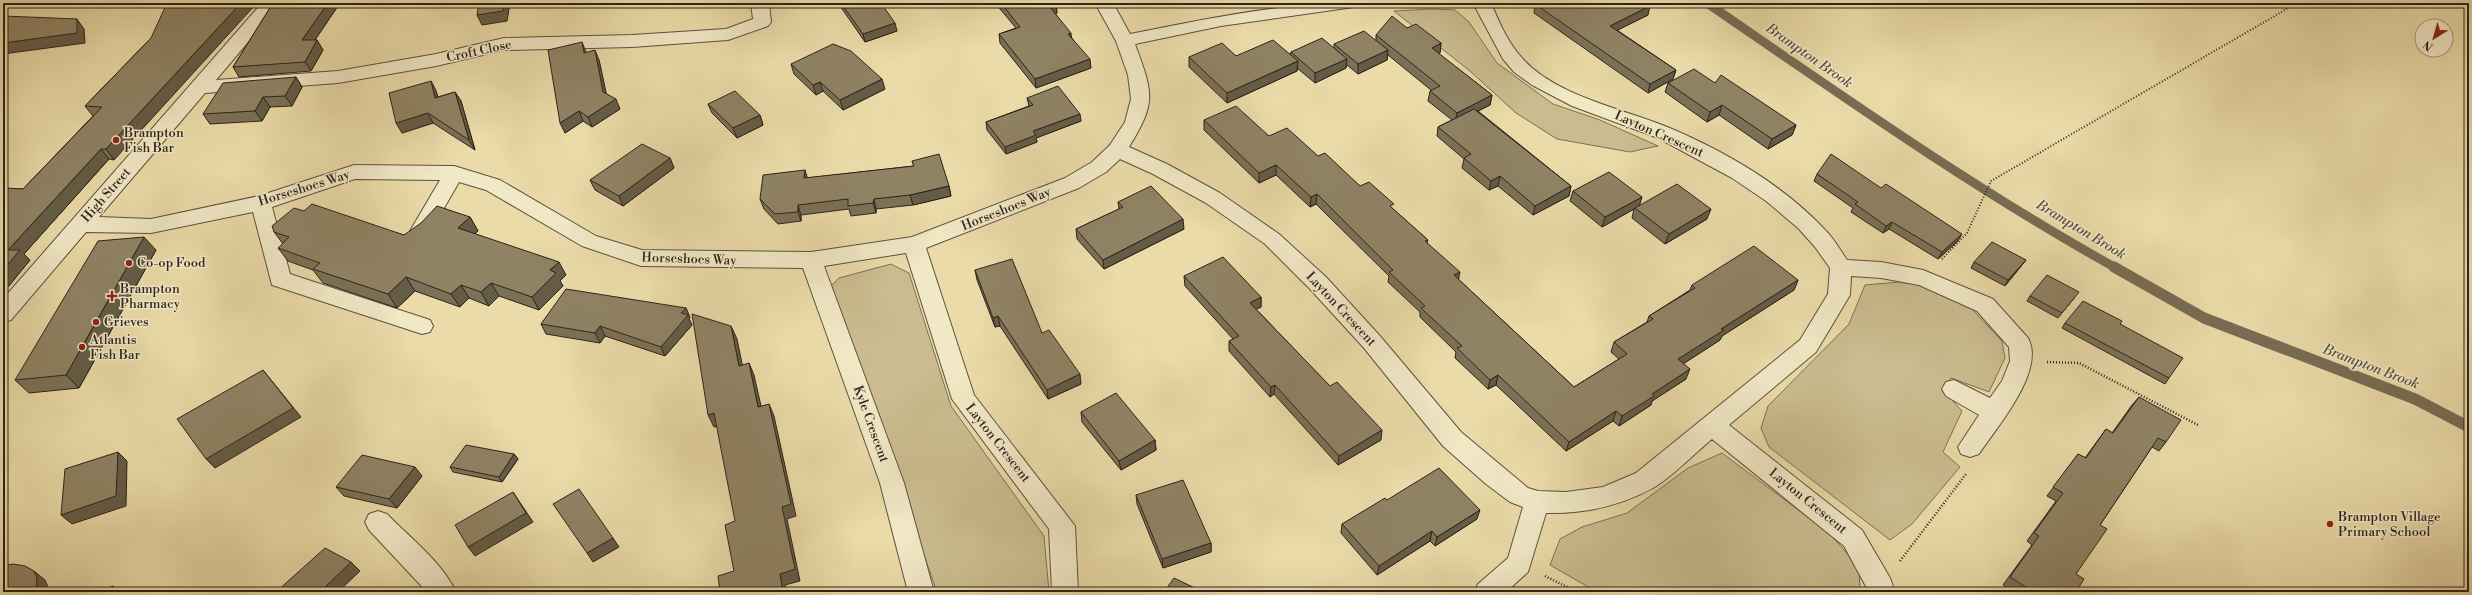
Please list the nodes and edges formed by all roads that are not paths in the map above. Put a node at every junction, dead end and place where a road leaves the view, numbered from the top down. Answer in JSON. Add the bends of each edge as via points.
{"nodes":[{"id":1,"x":272,"y":3,"type":"edge"},
{"id":2,"x":760,"y":3,"type":"edge"},
{"id":3,"x":1104,"y":3,"type":"edge"},
{"id":4,"x":1343,"y":3,"type":"edge"},
{"id":5,"x":1347,"y":3,"type":"edge"},
{"id":6,"x":1482,"y":3,"type":"edge"},
{"id":7,"x":1125,"y":41,"type":"junction"},
{"id":8,"x":201,"y":86,"type":"junction"},
{"id":9,"x":1117,"y":150,"type":"junction"},
{"id":10,"x":454,"y":173,"type":"junction"},
{"id":11,"x":261,"y":203,"type":"junction"},
{"id":12,"x":80,"y":224,"type":"junction"},
{"id":13,"x":421,"y":232,"type":"edge"},
{"id":14,"x":914,"y":244,"type":"junction"},
{"id":15,"x":811,"y":260,"type":"junction"},
{"id":16,"x":1841,"y":267,"type":"junction"},
{"id":17,"x":3,"y":314,"type":"edge"},
{"id":18,"x":422,"y":326,"type":"dead end"},
{"id":19,"x":1954,"y":389,"type":"dead end"},
{"id":20,"x":1994,"y":412,"type":"junction"},
{"id":21,"x":1713,"y":426,"type":"junction"},
{"id":22,"x":1970,"y":447,"type":"road end"},
{"id":23,"x":1537,"y":502,"type":"junction"},
{"id":24,"x":378,"y":522,"type":"dead end"},
{"id":25,"x":1882,"y":589,"type":"edge"},
{"id":26,"x":443,"y":592,"type":"edge"},
{"id":27,"x":921,"y":592,"type":"edge"},
{"id":28,"x":1065,"y":592,"type":"edge"},
{"id":29,"x":1487,"y":592,"type":"edge"}],
"edges":[{"from":1,"to":8,"type":"street","name":"High Street"},
{"from":2,"to":8,"type":"street","name":"Croft Close","via":[[762,22],[728,34],[632,41],[504,44],[436,60],[338,77]]},
{"from":3,"to":7,"type":"street","name":"Horseshoes Way"},
{"from":4,"to":5,"type":"street"},
{"from":4,"to":7,"type":"street","via":[[1221,21]]},
{"from":6,"to":16,"type":"street","name":"Layton Crescent","via":[[1490,22],[1520,67],[1549,87],[1684,142],[1742,174],[1787,207],[1820,238]]},
{"from":7,"to":9,"type":"street","name":"Horseshoes Way","via":[[1137,75],[1141,98],[1135,122]]},
{"from":8,"to":12,"type":"street","name":"High Street"},
{"from":9,"to":14,"type":"street","name":"Horseshoes Way","via":[[1098,167],[1072,183]]},
{"from":9,"to":23,"type":"street","name":"Layton Crescent","via":[[1160,169],[1214,198],[1272,239],[1318,283],[1372,342],[1452,438],[1495,478],[1519,495]]},
{"from":10,"to":11,"type":"street","name":"Horseshoes Way","via":[[354,172]]},
{"from":10,"to":13,"type":"street"},
{"from":10,"to":15,"type":"street","name":"Horseshoes Way","via":[[493,185],[590,241],[642,258]]},
{"from":11,"to":12,"type":"street","name":"Horseshoes Way","via":[[151,226]]},
{"from":11,"to":18,"type":"street","via":[[280,279]]},
{"from":12,"to":17,"type":"street","name":"High Street"},
{"from":14,"to":15,"type":"street","name":"Horseshoes Way"},
{"from":14,"to":28,"type":"street","name":"Layton Crescent","via":[[964,399],[1062,526]]},
{"from":15,"to":27,"type":"street","name":"Kyle Crescent","via":[[892,483]]},
{"from":16,"to":20,"type":"street","via":[[1881,270],[1923,278],[1985,305],[2020,344],[2021,361],[2013,384]]},
{"from":16,"to":21,"type":"street","name":"Layton Crescent","via":[[1839,295],[1808,346]]},
{"from":19,"to":20,"type":"street"},
{"from":20,"to":22,"type":"street"},
{"from":21,"to":23,"type":"street","name":"Layton Crescent","via":[[1638,483],[1606,497],[1566,503]]},
{"from":21,"to":25,"type":"street","name":"Layton Crescent","via":[[1853,538]]},
{"from":23,"to":29,"type":"street","via":[[1519,564]]},
{"from":24,"to":26,"type":"street"}]}
